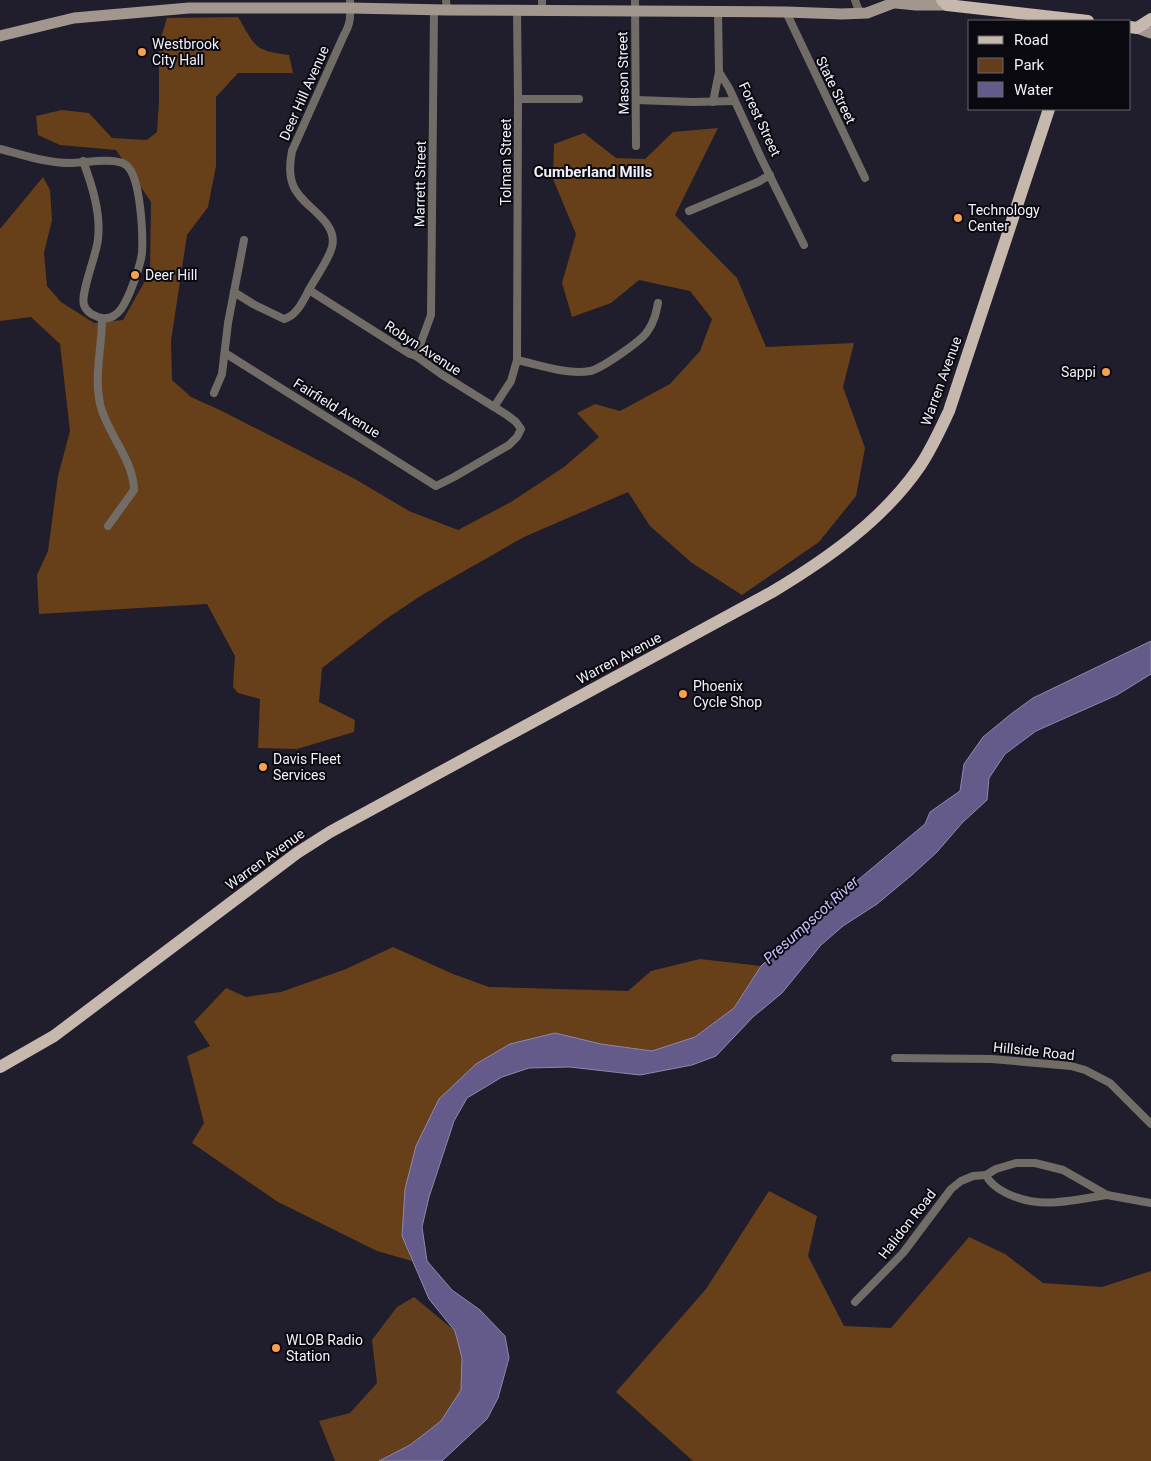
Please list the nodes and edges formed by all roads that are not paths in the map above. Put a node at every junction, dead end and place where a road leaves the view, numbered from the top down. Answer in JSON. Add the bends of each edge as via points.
{"nodes":[{"id":1,"x":855,"y":0,"type":"edge"},
{"id":2,"x":899,"y":2,"type":"edge"},
{"id":3,"x":944,"y":2,"type":"edge"},
{"id":4,"x":236,"y":4,"type":"edge"},
{"id":5,"x":350,"y":4,"type":"edge"},
{"id":6,"x":446,"y":5,"type":"edge"},
{"id":7,"x":542,"y":5,"type":"edge"},
{"id":8,"x":635,"y":5,"type":"edge"},
{"id":9,"x":718,"y":6,"type":"edge"},
{"id":10,"x":517,"y":9,"type":"junction"},
{"id":11,"x":434,"y":10,"type":"junction"},
{"id":12,"x":786,"y":12,"type":"junction"},
{"id":13,"x":860,"y":14,"type":"junction"},
{"id":14,"x":1050,"y":18,"type":"edge"},
{"id":15,"x":1151,"y":19,"type":"edge"},
{"id":16,"x":1075,"y":20,"type":"edge"},
{"id":17,"x":1134,"y":28,"type":"edge"},
{"id":18,"x":1151,"y":33,"type":"edge"},
{"id":19,"x":0,"y":36,"type":"edge"},
{"id":20,"x":719,"y":72,"type":"junction"},
{"id":21,"x":518,"y":99,"type":"junction"},
{"id":22,"x":579,"y":99,"type":"dead end"},
{"id":23,"x":636,"y":100,"type":"junction"},
{"id":24,"x":734,"y":101,"type":"junction"},
{"id":25,"x":713,"y":102,"type":"junction"},
{"id":26,"x":1049,"y":110,"type":"edge"},
{"id":27,"x":636,"y":146,"type":"dead end"},
{"id":28,"x":0,"y":149,"type":"edge"},
{"id":29,"x":83,"y":161,"type":"junction"},
{"id":30,"x":770,"y":176,"type":"junction"},
{"id":31,"x":865,"y":178,"type":"dead end"},
{"id":32,"x":689,"y":210,"type":"dead end"},
{"id":33,"x":244,"y":240,"type":"dead end"},
{"id":34,"x":804,"y":245,"type":"dead end"},
{"id":35,"x":309,"y":290,"type":"junction"},
{"id":36,"x":234,"y":292,"type":"junction"},
{"id":37,"x":658,"y":303,"type":"dead end"},
{"id":38,"x":102,"y":319,"type":"junction"},
{"id":39,"x":225,"y":353,"type":"junction"},
{"id":40,"x":416,"y":356,"type":"junction"},
{"id":41,"x":517,"y":360,"type":"junction"},
{"id":42,"x":214,"y":393,"type":"dead end"},
{"id":43,"x":494,"y":407,"type":"junction"},
{"id":44,"x":520,"y":429,"type":"joint"},
{"id":45,"x":108,"y":526,"type":"dead end"},
{"id":46,"x":895,"y":1058,"type":"dead end"},
{"id":47,"x":0,"y":1067,"type":"edge"},
{"id":48,"x":1151,"y":1124,"type":"edge"},
{"id":49,"x":986,"y":1175,"type":"junction"},
{"id":50,"x":1107,"y":1195,"type":"junction"},
{"id":51,"x":1151,"y":1202,"type":"edge"},
{"id":52,"x":855,"y":1302,"type":"dead end"}],
"edges":[{"from":1,"to":13,"type":"street"},
{"from":2,"to":3,"type":"main road","via":[[916,5]]},
{"from":2,"to":13,"type":"main road"},
{"from":3,"to":14,"type":"main road"},
{"from":4,"to":5,"type":"main road"},
{"from":4,"to":19,"type":"main road","via":[[74,18]]},
{"from":5,"to":11,"type":"main road"},
{"from":5,"to":35,"type":"street","name":"Deer Hill Avenue","via":[[350,24],[290,158],[293,185],[301,199],[320,216],[332,239],[332,247]]},
{"from":6,"to":10,"type":"main road"},
{"from":6,"to":11,"type":"main road"},
{"from":7,"to":8,"type":"main road"},
{"from":7,"to":10,"type":"main road"},
{"from":8,"to":9,"type":"main road"},
{"from":8,"to":23,"type":"street","name":"Mason Street"},
{"from":9,"to":12,"type":"main road"},
{"from":9,"to":20,"type":"street","name":"Forest Street"},
{"from":10,"to":21,"type":"street","name":"Tolman Street"},
{"from":11,"to":40,"type":"street","name":"Marrett Street","via":[[431,315]]},
{"from":12,"to":13,"type":"main road"},
{"from":12,"to":31,"type":"street","name":"State Street"},
{"from":14,"to":16,"type":"main road"},
{"from":15,"to":17,"type":"main road"},
{"from":17,"to":18,"type":"main road"},
{"from":20,"to":24,"type":"street","name":"Forest Street"},
{"from":20,"to":25,"type":"street"},
{"from":21,"to":22,"type":"street"},
{"from":21,"to":41,"type":"street","name":"Tolman Street"},
{"from":23,"to":25,"type":"street"},
{"from":23,"to":27,"type":"street","name":"Mason Street"},
{"from":24,"to":25,"type":"street"},
{"from":24,"to":30,"type":"street","name":"Forest Street"},
{"from":26,"to":47,"type":"main road","name":"Warren Avenue","via":[[949,411],[919,468],[875,517],[804,573],[772,592],[330,832],[297,853],[54,1036]]},
{"from":28,"to":29,"type":"street","via":[[46,161]]},
{"from":29,"to":38,"type":"street","via":[[99,223],[84,305]]},
{"from":29,"to":38,"type":"street","via":[[113,161],[126,165],[132,171],[141,220],[142,253],[134,281],[119,312]]},
{"from":30,"to":32,"type":"street"},
{"from":30,"to":34,"type":"street","name":"Forest Street"},
{"from":33,"to":36,"type":"street"},
{"from":35,"to":36,"type":"street","via":[[290,318],[284,319]]},
{"from":35,"to":40,"type":"street","name":"Robyn Avenue"},
{"from":36,"to":39,"type":"street"},
{"from":37,"to":41,"type":"street","via":[[656,316],[647,333],[615,358],[591,371],[564,371]]},
{"from":38,"to":45,"type":"street","via":[[100,405],[134,484],[134,490]]},
{"from":39,"to":42,"type":"street","via":[[222,374]]},
{"from":39,"to":44,"type":"street","name":"Fairfield Avenue","via":[[436,486],[509,445]]},
{"from":40,"to":43,"type":"street","name":"Robyn Avenue"},
{"from":41,"to":43,"type":"street","name":"Tolman Street","via":[[511,381]]},
{"from":43,"to":44,"type":"street","name":"Robyn Avenue","via":[[516,422]]},
{"from":46,"to":48,"type":"street","name":"Hillside Road","via":[[992,1059],[1071,1066],[1110,1083]]},
{"from":49,"to":50,"type":"street","name":"Halidon Road","via":[[1000,1190],[1035,1202],[1061,1203]]},
{"from":49,"to":50,"type":"street","name":"Halidon Road","via":[[1016,1163],[1036,1163],[1063,1170]]},
{"from":49,"to":52,"type":"street","name":"Halidon Road","via":[[973,1176],[951,1189],[903,1253]]},
{"from":50,"to":51,"type":"street","name":"Halidon Road"}]}
